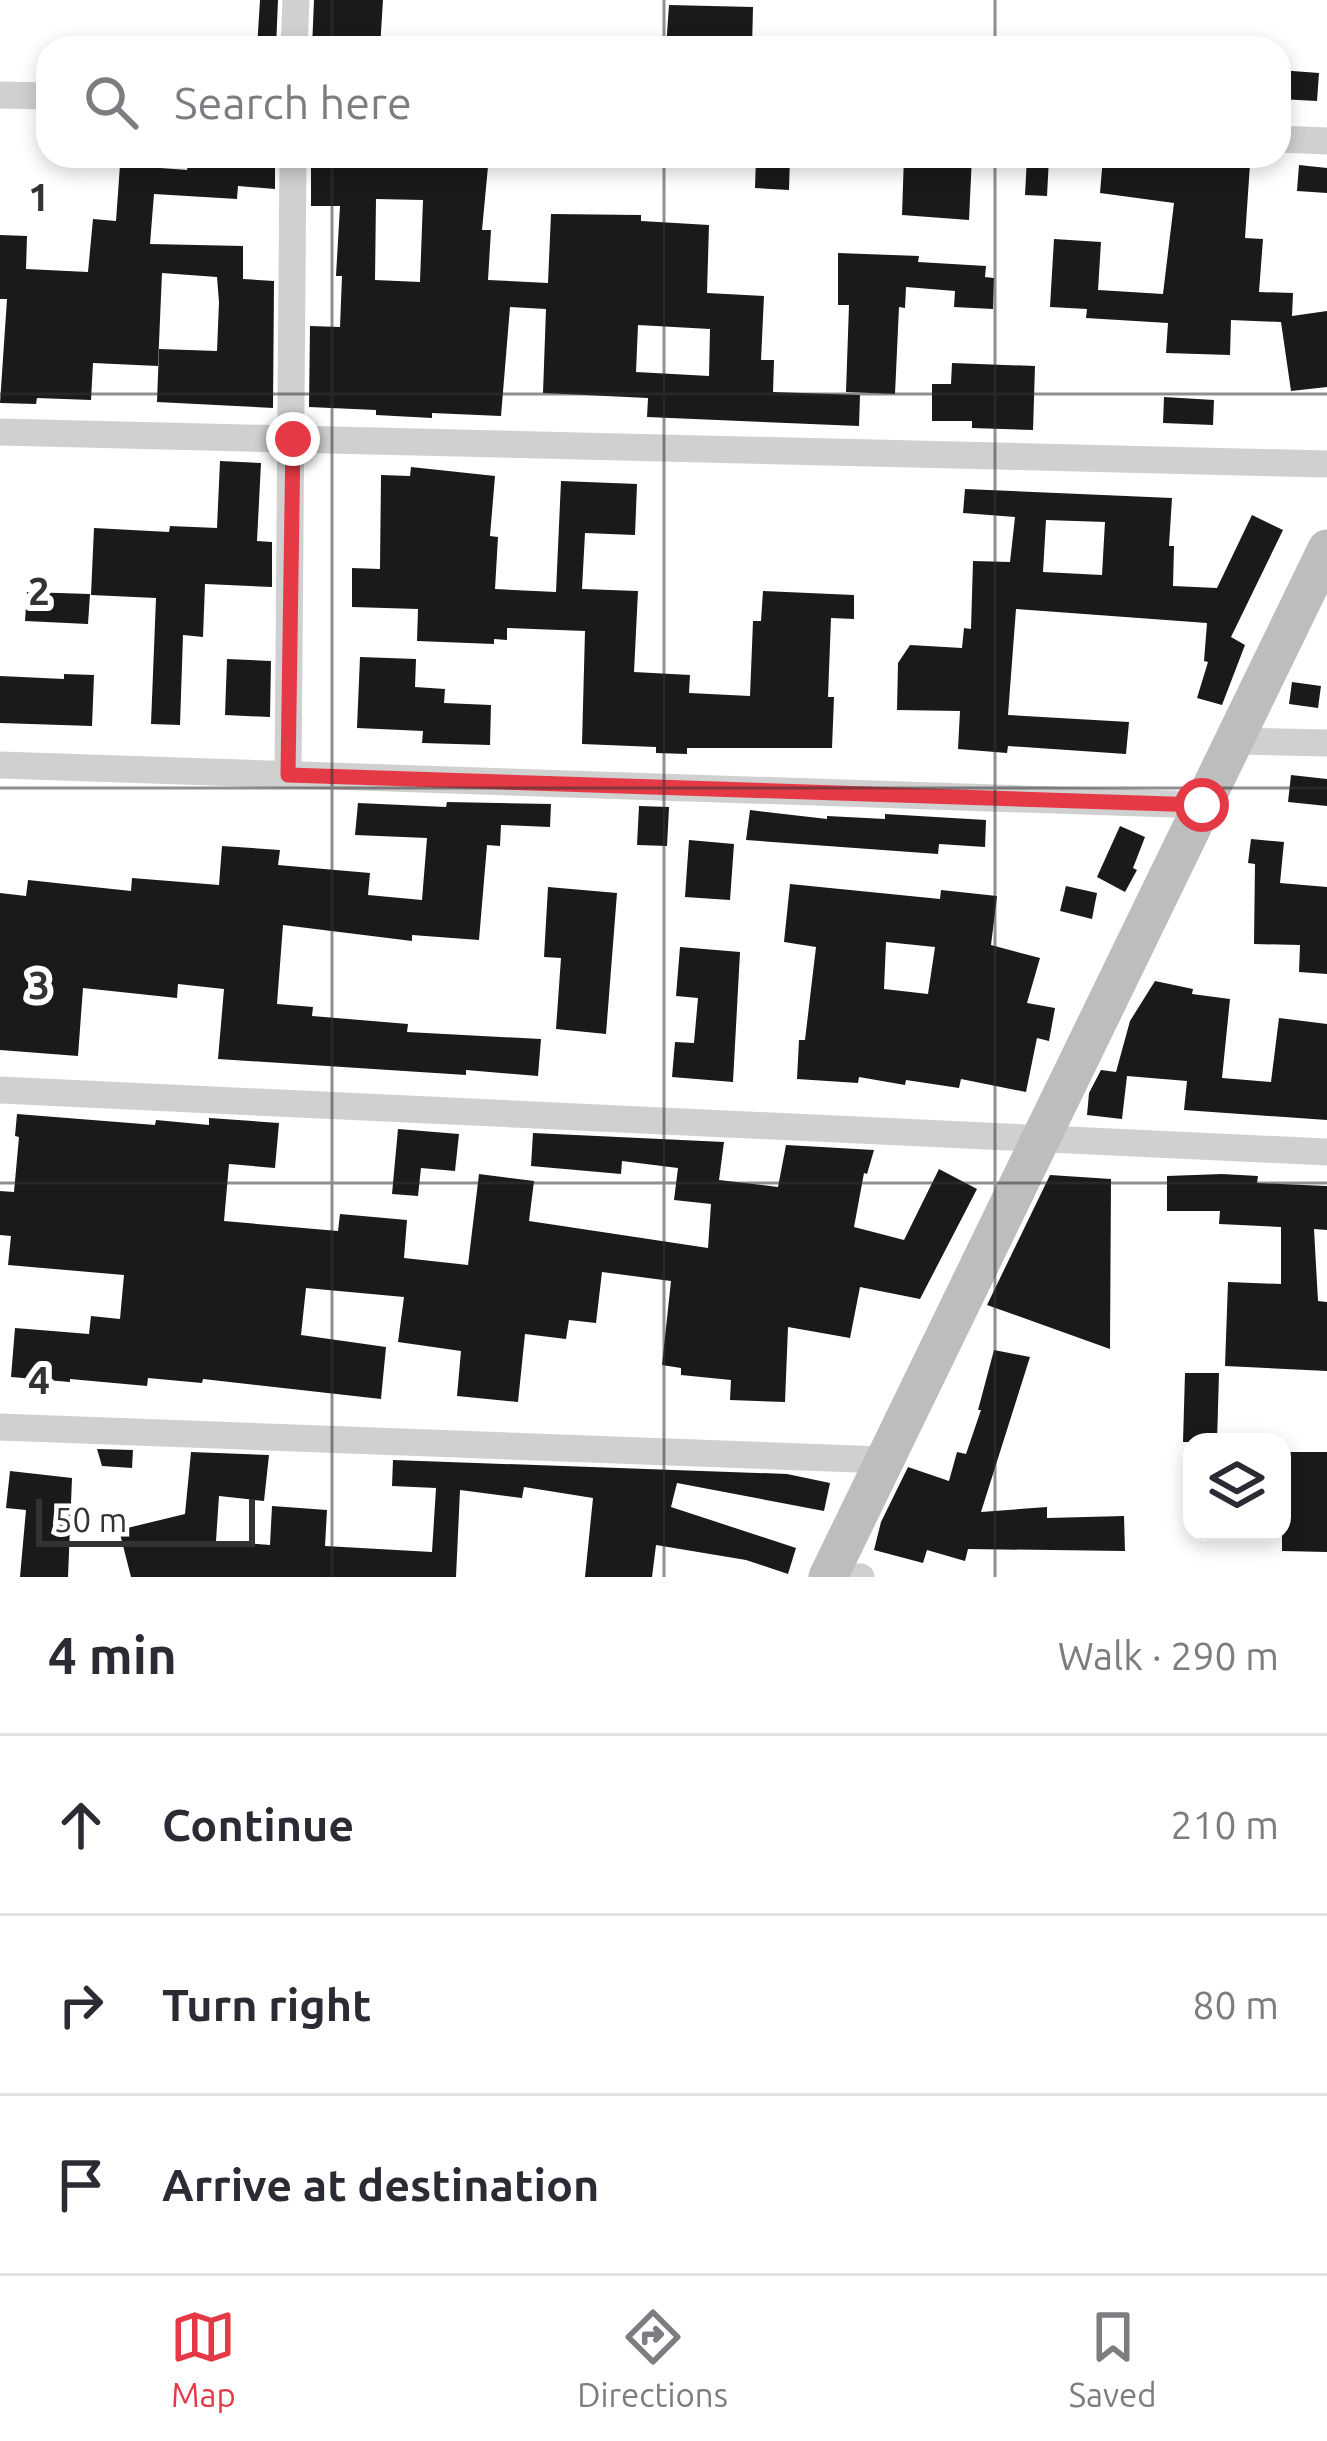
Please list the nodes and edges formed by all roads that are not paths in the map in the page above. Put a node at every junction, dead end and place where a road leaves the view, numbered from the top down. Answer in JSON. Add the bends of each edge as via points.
{"nodes":[{"id":1,"x":296,"y":0,"type":"edge"},
{"id":2,"x":294,"y":36,"type":"edge"},
{"id":3,"x":0,"y":95,"type":"edge"},
{"id":4,"x":36,"y":96,"type":"edge"},
{"id":5,"x":1291,"y":140,"type":"edge"},
{"id":6,"x":1327,"y":141,"type":"edge"},
{"id":7,"x":293,"y":168,"type":"edge"},
{"id":8,"x":0,"y":432,"type":"edge"},
{"id":9,"x":293,"y":439,"type":"junction"},
{"id":10,"x":1327,"y":464,"type":"edge"},
{"id":11,"x":1327,"y":549,"type":"edge"},
{"id":12,"x":1236,"y":740,"type":"junction"},
{"id":13,"x":1327,"y":742,"type":"edge"},
{"id":14,"x":0,"y":765,"type":"edge"},
{"id":15,"x":288,"y":775,"type":"junction"},
{"id":16,"x":1202,"y":805,"type":"junction"},
{"id":17,"x":0,"y":1090,"type":"edge"},
{"id":18,"x":1037,"y":1140,"type":"junction"},
{"id":19,"x":1327,"y":1152,"type":"edge"},
{"id":20,"x":0,"y":1427,"type":"edge"},
{"id":21,"x":883,"y":1460,"type":"junction"},
{"id":22,"x":828,"y":1577,"type":"edge"},
{"id":23,"x":861,"y":1577,"type":"edge"}],
"edges":[{"from":1,"to":2,"type":"street"},
{"from":3,"to":4,"type":"street"},
{"from":5,"to":6,"type":"street"},
{"from":7,"to":9,"type":"street"},
{"from":8,"to":9,"type":"street"},
{"from":9,"to":10,"type":"street"},
{"from":9,"to":15,"type":"street"},
{"from":11,"to":12,"type":"street"},
{"from":12,"to":13,"type":"street"},
{"from":12,"to":16,"type":"street"},
{"from":14,"to":15,"type":"street"},
{"from":15,"to":16,"type":"street"},
{"from":16,"to":18,"type":"street"},
{"from":17,"to":18,"type":"street"},
{"from":18,"to":19,"type":"street"},
{"from":18,"to":21,"type":"street"},
{"from":20,"to":21,"type":"street"},
{"from":21,"to":22,"type":"street"},
{"from":22,"to":23,"type":"street"}]}
